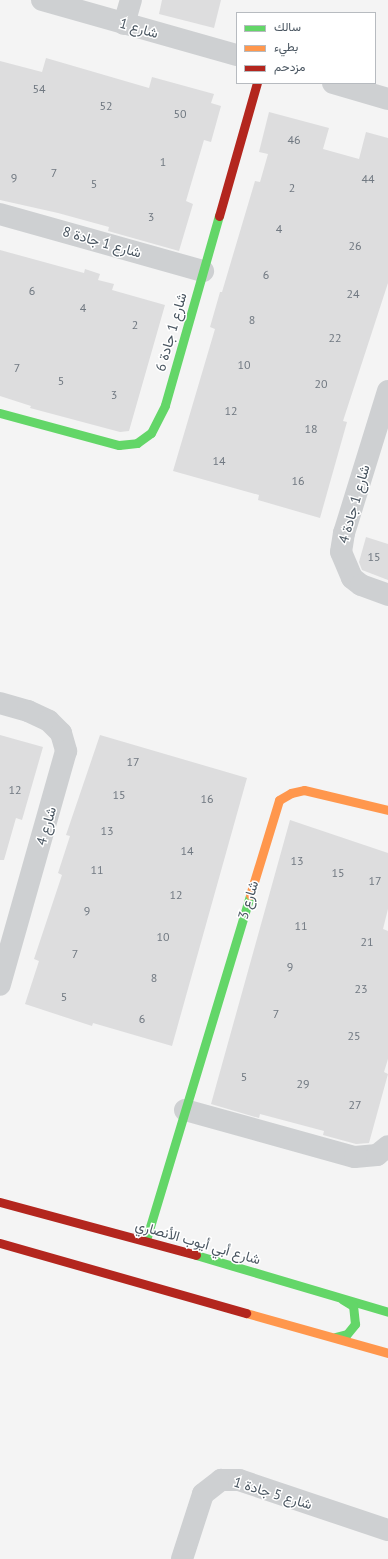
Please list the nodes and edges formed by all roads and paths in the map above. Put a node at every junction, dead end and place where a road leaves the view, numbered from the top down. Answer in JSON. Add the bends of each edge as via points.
{"nodes":[{"id":1,"x":42,"y":0,"type":"edge"},
{"id":2,"x":131,"y":0,"type":"edge"},
{"id":3,"x":124,"y":24,"type":"junction"},
{"id":4,"x":236,"y":55,"type":"edge"},
{"id":5,"x":257,"y":84,"type":"edge"},
{"id":6,"x":336,"y":84,"type":"edge"},
{"id":7,"x":388,"y":99,"type":"edge"},
{"id":8,"x":0,"y":214,"type":"edge"},
{"id":9,"x":204,"y":271,"type":"junction"},
{"id":10,"x":388,"y":391,"type":"edge"},
{"id":11,"x":0,"y":413,"type":"edge"},
{"id":12,"x":388,"y":595,"type":"edge"},
{"id":13,"x":0,"y":703,"type":"edge"},
{"id":14,"x":388,"y":810,"type":"edge"},
{"id":15,"x":0,"y":985,"type":"edge"},
{"id":16,"x":185,"y":1110,"type":"junction"},
{"id":17,"x":388,"y":1146,"type":"edge"},
{"id":18,"x":0,"y":1202,"type":"edge"},
{"id":19,"x":146,"y":1240,"type":"junction"},
{"id":20,"x":0,"y":1243,"type":"edge"},
{"id":21,"x":342,"y":1299,"type":"junction"},
{"id":22,"x":388,"y":1312,"type":"edge"},
{"id":23,"x":335,"y":1337,"type":"junction"},
{"id":24,"x":388,"y":1353,"type":"edge"},
{"id":25,"x":388,"y":1530,"type":"edge"},
{"id":26,"x":182,"y":1559,"type":"edge"}],
"edges":[{"from":1,"to":3,"type":"street","name":"شارع 1"},
{"from":2,"to":3,"type":"street"},
{"from":3,"to":4,"type":"street","name":"شارع 1"},
{"from":5,"to":9,"type":"street","name":"شارع 1 جادة 6"},
{"from":6,"to":7,"type":"street"},
{"from":8,"to":9,"type":"street","name":"شارع 1 جادة 8"},
{"from":9,"to":11,"type":"street","name":"شارع 1 جادة 6","via":[[161,417],[145,438],[133,444],[119,445]]},
{"from":10,"to":12,"type":"street","name":"شارع 1 جادة 4","via":[[344,533],[341,552],[352,578],[361,585]]},
{"from":13,"to":15,"type":"street","name":"شارع 4","via":[[28,711],[49,721],[61,733],[66,751]]},
{"from":14,"to":16,"type":"street","name":"شارع 3","via":[[309,791],[291,792],[279,800]]},
{"from":16,"to":17,"type":"street","via":[[355,1157],[377,1154]]},
{"from":16,"to":19,"type":"street","name":"شارع 3"},
{"from":18,"to":19,"type":"street","name":"شارع أبي أيوب الأنصاري"},
{"from":19,"to":21,"type":"street","name":"شارع أبي أيوب الأنصاري"},
{"from":20,"to":23,"type":"street"},
{"from":21,"to":22,"type":"street","name":"شارع أبي أيوب الأنصاري"},
{"from":21,"to":23,"type":"street","via":[[353,1306],[355,1324],[347,1334]]},
{"from":23,"to":24,"type":"street"},
{"from":25,"to":26,"type":"street","name":"شارع 5 جادة 1","via":[[239,1480],[221,1480],[203,1494]]}]}
